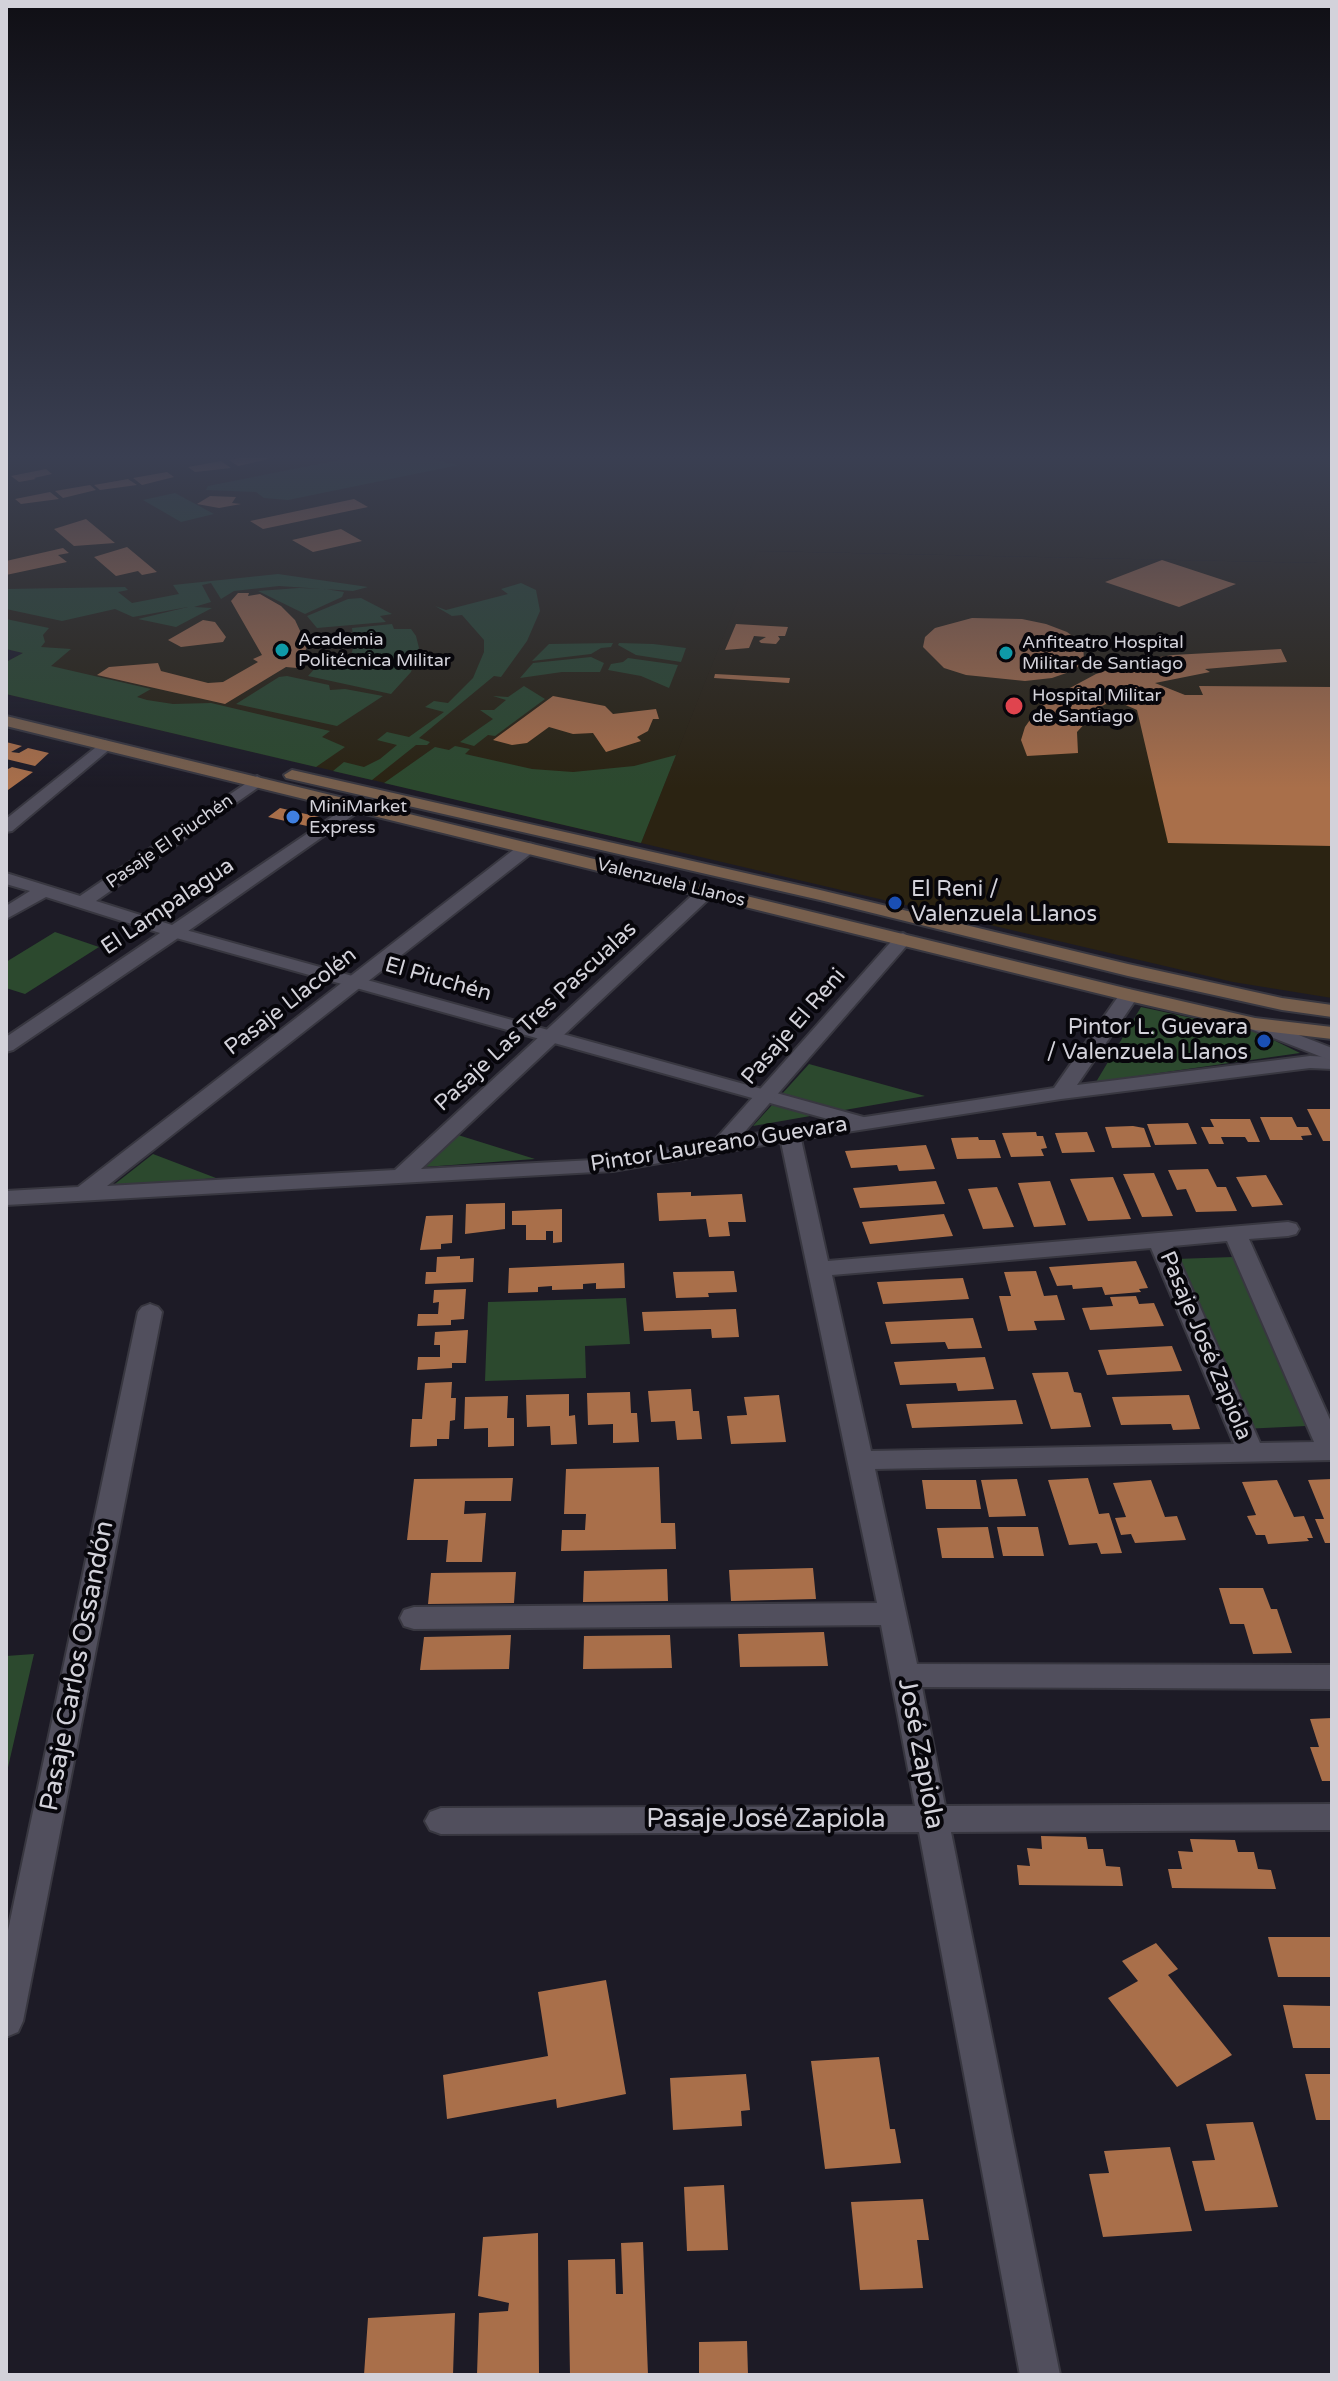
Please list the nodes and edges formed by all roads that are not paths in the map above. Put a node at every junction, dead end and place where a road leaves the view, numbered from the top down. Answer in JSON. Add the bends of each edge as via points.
{"nodes":[{"id":1,"x":6,"y":706,"type":"edge"},
{"id":2,"x":6,"y":721,"type":"edge"},
{"id":3,"x":105,"y":745,"type":"junction"},
{"id":4,"x":257,"y":781,"type":"junction"},
{"id":5,"x":357,"y":807,"type":"junction"},
{"id":6,"x":6,"y":827,"type":"edge"},
{"id":7,"x":527,"y":848,"type":"junction"},
{"id":8,"x":6,"y":878,"type":"edge"},
{"id":9,"x":44,"y":890,"type":"junction"},
{"id":10,"x":706,"y":892,"type":"junction"},
{"id":11,"x":83,"y":902,"type":"junction"},
{"id":12,"x":6,"y":914,"type":"edge"},
{"id":13,"x":175,"y":932,"type":"junction"},
{"id":14,"x":903,"y":939,"type":"junction"},
{"id":15,"x":356,"y":982,"type":"junction"},
{"id":16,"x":1129,"y":995,"type":"junction"},
{"id":17,"x":1332,"y":1011,"type":"edge"},
{"id":18,"x":1255,"y":1024,"type":"junction"},
{"id":19,"x":1332,"y":1033,"type":"edge"},
{"id":20,"x":551,"y":1036,"type":"junction"},
{"id":21,"x":6,"y":1046,"type":"edge"},
{"id":22,"x":1332,"y":1055,"type":"edge"},
{"id":23,"x":1332,"y":1063,"type":"edge"},
{"id":24,"x":1061,"y":1093,"type":"junction"},
{"id":25,"x":765,"y":1096,"type":"junction"},
{"id":26,"x":860,"y":1122,"type":"junction"},
{"id":27,"x":790,"y":1136,"type":"junction"},
{"id":28,"x":721,"y":1146,"type":"junction"},
{"id":29,"x":399,"y":1178,"type":"junction"},
{"id":30,"x":83,"y":1194,"type":"junction"},
{"id":31,"x":6,"y":1198,"type":"edge"},
{"id":32,"x":1288,"y":1229,"type":"dead end"},
{"id":33,"x":1235,"y":1233,"type":"junction"},
{"id":34,"x":1159,"y":1240,"type":"junction"},
{"id":35,"x":821,"y":1269,"type":"junction"},
{"id":36,"x":150,"y":1312,"type":"dead end"},
{"id":37,"x":1331,"y":1451,"type":"edge"},
{"id":38,"x":1251,"y":1453,"type":"junction"},
{"id":39,"x":861,"y":1460,"type":"junction"},
{"id":40,"x":893,"y":1614,"type":"junction"},
{"id":41,"x":414,"y":1618,"type":"dead end"},
{"id":42,"x":905,"y":1675,"type":"junction"},
{"id":43,"x":1332,"y":1677,"type":"edge"},
{"id":44,"x":1332,"y":1817,"type":"edge"},
{"id":45,"x":933,"y":1819,"type":"junction"},
{"id":46,"x":441,"y":1821,"type":"dead end"},
{"id":47,"x":6,"y":2021,"type":"edge"},
{"id":48,"x":1040,"y":2375,"type":"edge"}],
"edges":[{"from":1,"to":17,"type":"main road","name":"Valenzuela Llanos","via":[[1282,1004]]},
{"from":2,"to":3,"type":"main road","name":"Valenzuela Llanos"},
{"from":3,"to":4,"type":"main road","name":"Valenzuela Llanos"},
{"from":3,"to":6,"type":"street"},
{"from":4,"to":5,"type":"main road","name":"Valenzuela Llanos"},
{"from":4,"to":11,"type":"street","name":"Pasaje El Piuchén"},
{"from":5,"to":7,"type":"main road","name":"Valenzuela Llanos"},
{"from":5,"to":13,"type":"street","name":"El Lampalagua"},
{"from":7,"to":10,"type":"main road","name":"Valenzuela Llanos"},
{"from":7,"to":15,"type":"street","name":"Pasaje Llacolén"},
{"from":8,"to":9,"type":"street","name":"El Piuchén"},
{"from":9,"to":11,"type":"street","name":"El Piuchén"},
{"from":9,"to":12,"type":"street"},
{"from":10,"to":14,"type":"main road","name":"Valenzuela Llanos"},
{"from":10,"to":20,"type":"street","name":"Pasaje Las Tres Pascualas"},
{"from":11,"to":13,"type":"street","name":"El Piuchén"},
{"from":13,"to":15,"type":"street","name":"El Piuchén"},
{"from":13,"to":21,"type":"street","name":"El Lampalagua"},
{"from":14,"to":16,"type":"main road","name":"Valenzuela Llanos"},
{"from":14,"to":25,"type":"street","name":"Pasaje El Reni"},
{"from":15,"to":20,"type":"street","name":"El Piuchén"},
{"from":15,"to":30,"type":"street","name":"Pasaje Llacolén"},
{"from":16,"to":18,"type":"main road","name":"Valenzuela Llanos"},
{"from":16,"to":24,"type":"street"},
{"from":18,"to":19,"type":"main road"},
{"from":18,"to":22,"type":"street","name":"Valenzuela Llanos"},
{"from":20,"to":25,"type":"street","name":"El Piuchén"},
{"from":20,"to":29,"type":"street","name":"Pasaje Las Tres Pascualas"},
{"from":23,"to":24,"type":"street","name":"Pintor Laureano Guevara"},
{"from":24,"to":26,"type":"street","name":"Pintor Laureano Guevara"},
{"from":25,"to":26,"type":"street","name":"El Piuchén"},
{"from":25,"to":28,"type":"street","name":"Pasaje El Reni"},
{"from":26,"to":27,"type":"street","name":"Pintor Laureano Guevara"},
{"from":27,"to":28,"type":"street","name":"Pintor Laureano Guevara"},
{"from":27,"to":35,"type":"street","name":"José Zapiola"},
{"from":28,"to":29,"type":"street","name":"Pintor Laureano Guevara","via":[[613,1165]]},
{"from":29,"to":30,"type":"street","name":"Pintor Laureano Guevara"},
{"from":30,"to":31,"type":"street","name":"Pintor Laureano Guevara"},
{"from":32,"to":33,"type":"street","name":"Pasaje José Zapiola"},
{"from":33,"to":34,"type":"street","name":"Pasaje José Zapiola"},
{"from":33,"to":37,"type":"street","name":"Pasaje José Zapiola"},
{"from":34,"to":35,"type":"street","name":"Pasaje José Zapiola"},
{"from":34,"to":38,"type":"street","name":"Pasaje José Zapiola"},
{"from":35,"to":39,"type":"street","name":"José Zapiola"},
{"from":36,"to":47,"type":"street","name":"Pasaje Carlos Ossandón"},
{"from":37,"to":38,"type":"street","name":"Pasaje José Zapiola"},
{"from":38,"to":39,"type":"street","name":"Pasaje José Zapiola"},
{"from":39,"to":40,"type":"street","name":"José Zapiola"},
{"from":40,"to":41,"type":"street"},
{"from":40,"to":42,"type":"street","name":"José Zapiola"},
{"from":42,"to":43,"type":"street"},
{"from":42,"to":45,"type":"street","name":"José Zapiola"},
{"from":44,"to":45,"type":"street","name":"Pasaje José Zapiola"},
{"from":45,"to":46,"type":"street","name":"Pasaje José Zapiola"},
{"from":45,"to":48,"type":"street","name":"José Zapiola"}]}
